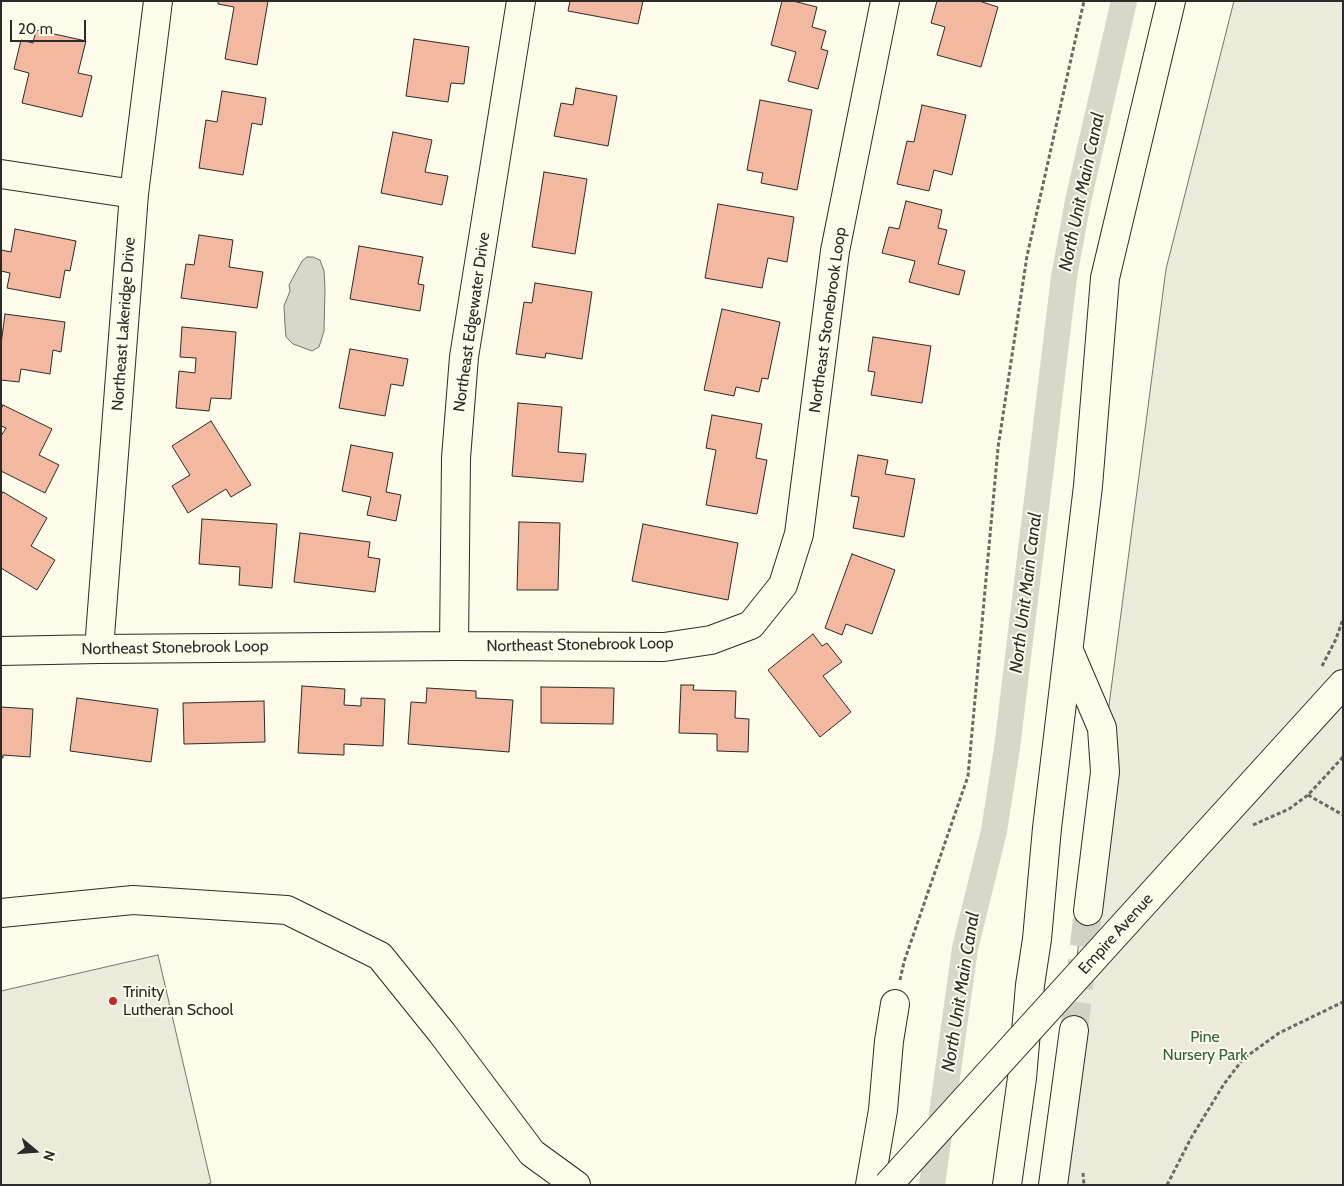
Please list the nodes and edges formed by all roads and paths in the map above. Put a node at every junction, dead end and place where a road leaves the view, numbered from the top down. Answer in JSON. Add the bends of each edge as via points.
{"nodes":[{"id":1,"x":158,"y":1,"type":"edge"},
{"id":2,"x":521,"y":1,"type":"edge"},
{"id":3,"x":885,"y":1,"type":"edge"},
{"id":4,"x":1084,"y":1,"type":"edge"},
{"id":5,"x":1171,"y":1,"type":"edge"},
{"id":6,"x":1,"y":174,"type":"edge"},
{"id":7,"x":134,"y":194,"type":"junction"},
{"id":8,"x":1343,"y":619,"type":"edge"},
{"id":9,"x":454,"y":646,"type":"junction"},
{"id":10,"x":99,"y":649,"type":"junction"},
{"id":11,"x":1068,"y":650,"type":"junction"},
{"id":12,"x":1,"y":651,"type":"edge"},
{"id":13,"x":1316,"y":673,"type":"dead end"},
{"id":14,"x":1343,"y":684,"type":"edge"},
{"id":15,"x":1343,"y":757,"type":"edge"},
{"id":16,"x":1308,"y":795,"type":"junction"},
{"id":17,"x":1343,"y":815,"type":"edge"},
{"id":18,"x":1251,"y":826,"type":"dead end"},
{"id":19,"x":1088,"y":911,"type":"tunnel mouth"},
{"id":20,"x":1,"y":913,"type":"edge"},
{"id":21,"x":1343,"y":1002,"type":"edge"},
{"id":22,"x":895,"y":1004,"type":"joint"},
{"id":23,"x":1074,"y":1030,"type":"tunnel mouth"},
{"id":24,"x":576,"y":1185,"type":"edge"},
{"id":25,"x":870,"y":1185,"type":"edge"},
{"id":26,"x":888,"y":1185,"type":"edge"},
{"id":27,"x":1007,"y":1185,"type":"edge"},
{"id":28,"x":1053,"y":1185,"type":"edge"},
{"id":29,"x":1167,"y":1185,"type":"edge"}],
"edges":[{"from":1,"to":7,"type":"main road","name":"Northeast Lakeridge Drive"},
{"from":2,"to":9,"type":"main road","name":"Northeast Edgewater Drive","via":[[464,357],[456,458]]},
{"from":3,"to":9,"type":"main road","name":"Northeast Stonebrook Loop","via":[[835,251],[800,534],[783,585],[751,625],[711,640],[664,646]]},
{"from":4,"to":22,"type":"path","via":[[1027,256],[998,448],[968,776],[904,962]]},
{"from":5,"to":11,"type":"main road","via":[[1105,278],[1088,486]]},
{"from":6,"to":7,"type":"main road"},
{"from":7,"to":10,"type":"main road","name":"Northeast Lakeridge Drive"},
{"from":8,"to":13,"type":"path","via":[[1336,639]]},
{"from":9,"to":10,"type":"main road","name":"Northeast Stonebrook Loop"},
{"from":10,"to":12,"type":"main road","name":"Northeast Stonebrook Loop"},
{"from":11,"to":19,"type":"main road","via":[[1102,728],[1104,772]]},
{"from":11,"to":27,"type":"main road","via":[[1022,1078]]},
{"from":14,"to":26,"type":"main road","name":"Empire Avenue","bridge":true},
{"from":15,"to":16,"type":"path"},
{"from":16,"to":17,"type":"path"},
{"from":16,"to":18,"type":"path","via":[[1289,809]]},
{"from":20,"to":24,"type":"main road","via":[[133,900],[287,910],[380,956],[532,1152]]},
{"from":21,"to":29,"type":"path","via":[[1279,1033],[1243,1059],[1191,1138]]},
{"from":22,"to":25,"type":"main road","via":[[888,1041],[883,1110]]},
{"from":23,"to":28,"type":"main road"}]}
